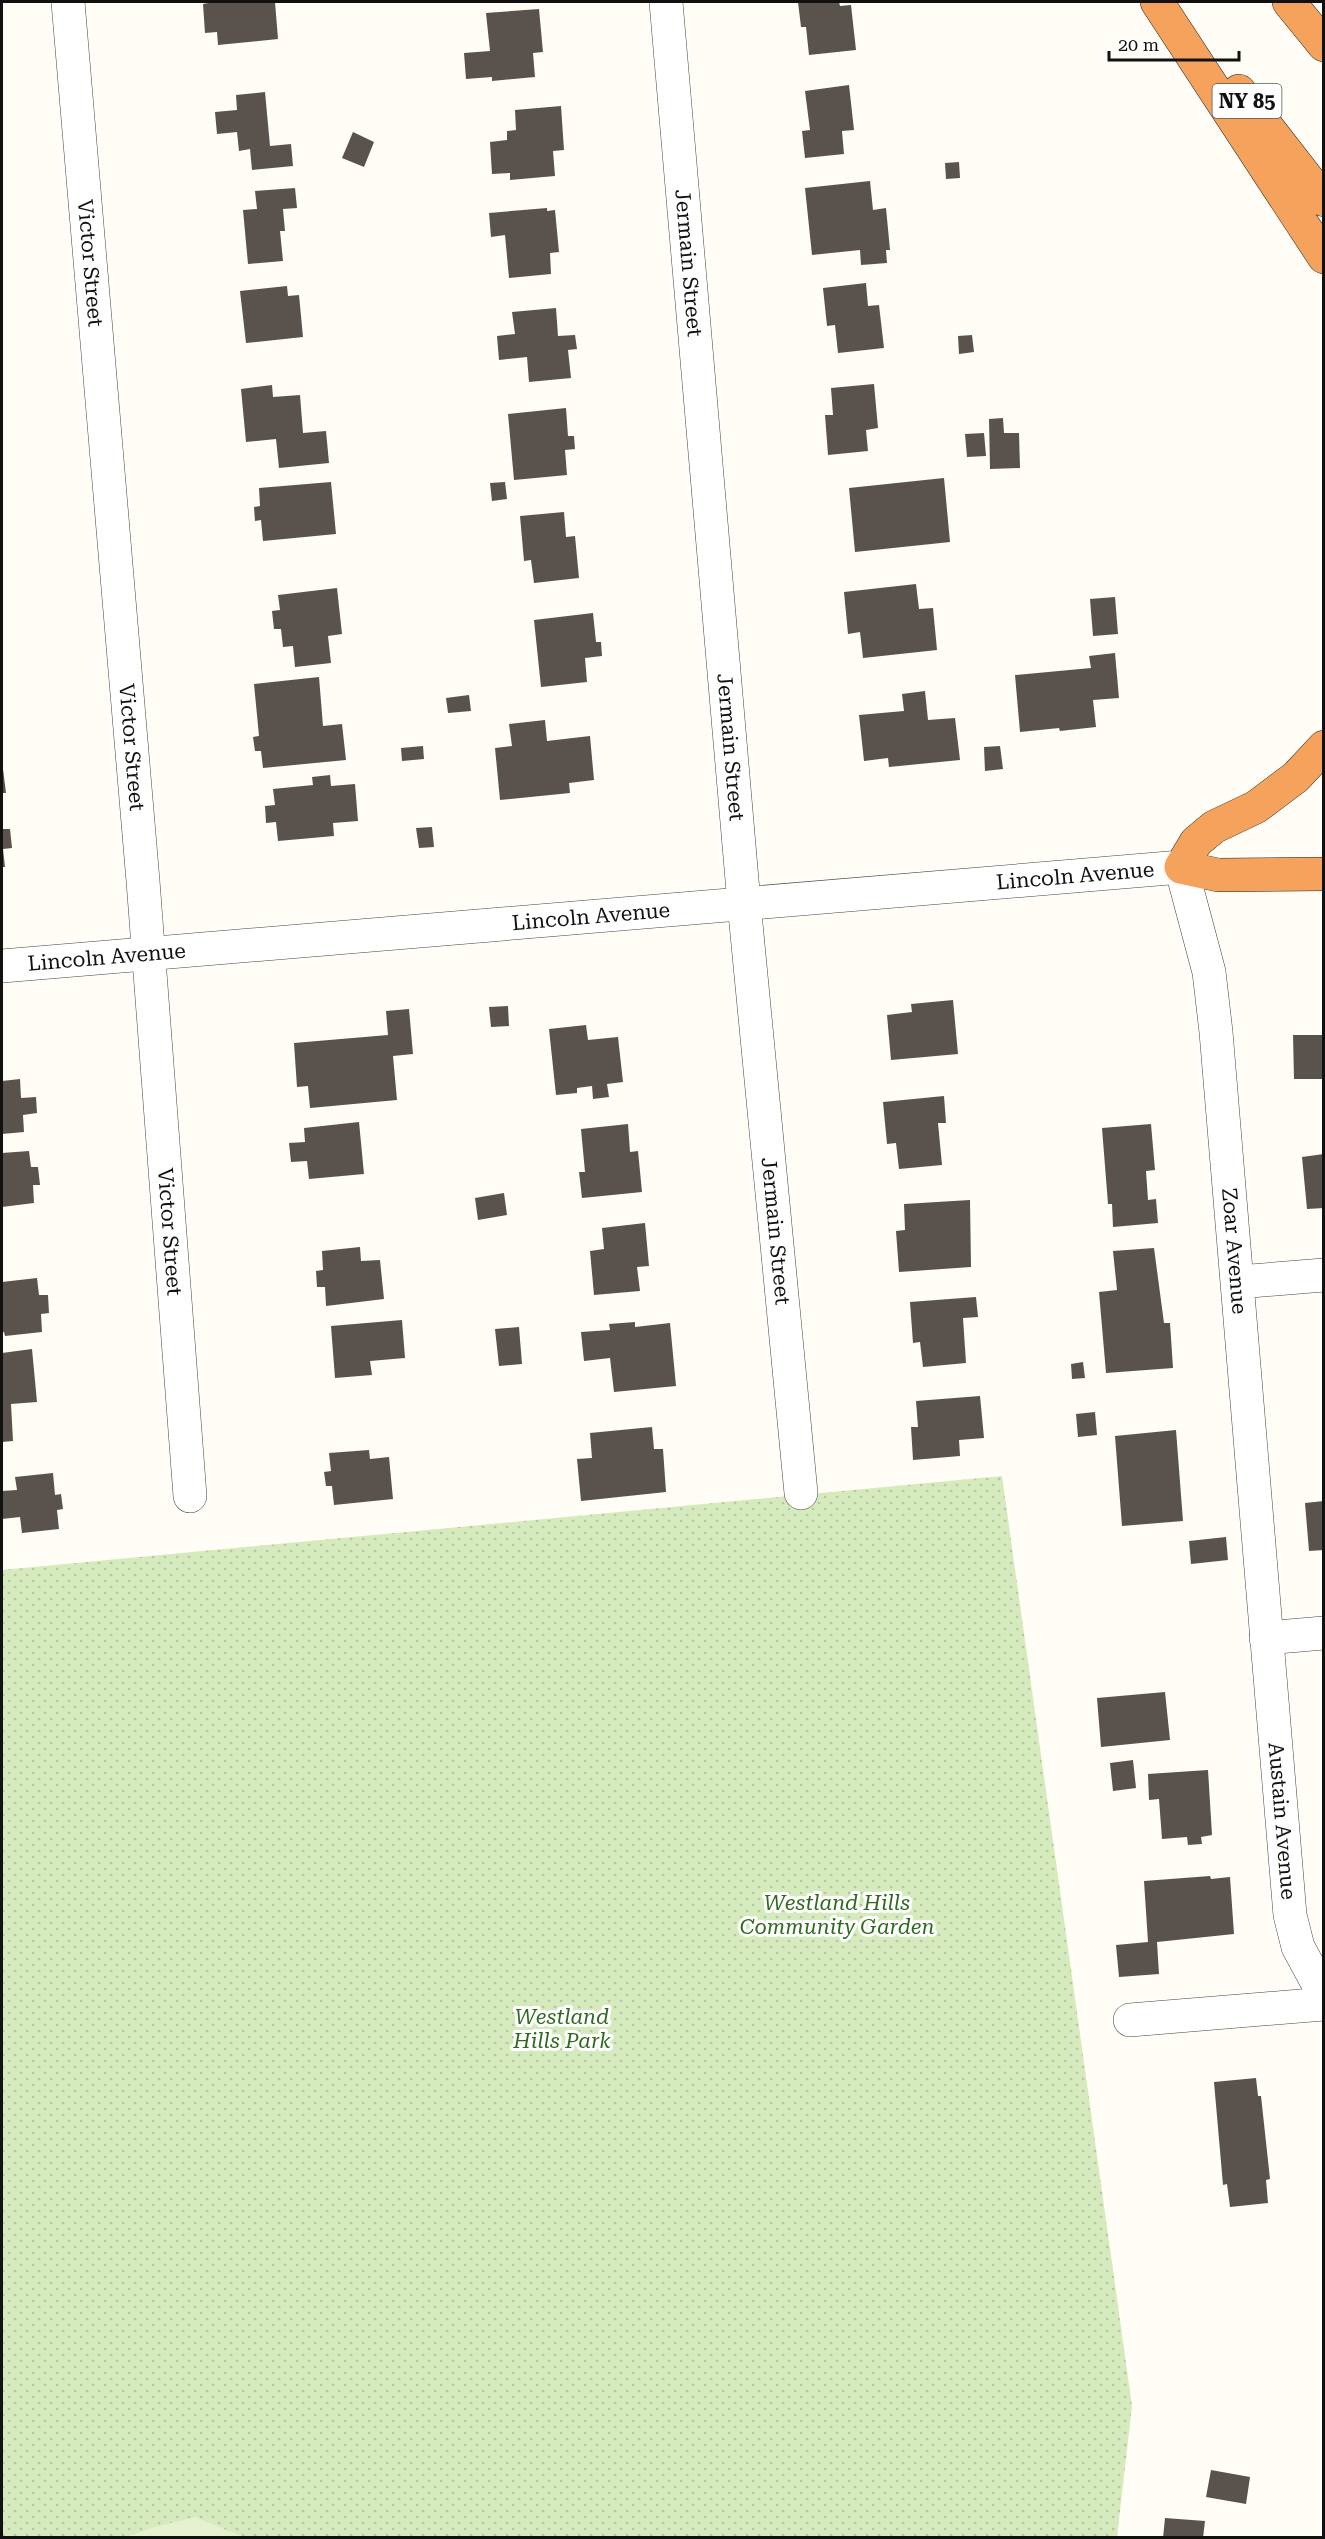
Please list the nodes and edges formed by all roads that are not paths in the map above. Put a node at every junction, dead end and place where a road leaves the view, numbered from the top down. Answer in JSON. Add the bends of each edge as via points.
{"nodes":[{"id":1,"x":68,"y":2,"type":"edge"},
{"id":2,"x":666,"y":2,"type":"edge"},
{"id":3,"x":1157,"y":2,"type":"edge"},
{"id":4,"x":1170,"y":2,"type":"edge"},
{"id":5,"x":1289,"y":2,"type":"edge"},
{"id":6,"x":1310,"y":2,"type":"edge"},
{"id":7,"x":1323,"y":17,"type":"edge"},
{"id":8,"x":1323,"y":45,"type":"edge"},
{"id":9,"x":1323,"y":200,"type":"edge"},
{"id":10,"x":1323,"y":257,"type":"edge"},
{"id":11,"x":1323,"y":747,"type":"edge"},
{"id":12,"x":1181,"y":867,"type":"junction"},
{"id":13,"x":1323,"y":874,"type":"edge"},
{"id":14,"x":744,"y":903,"type":"junction"},
{"id":15,"x":149,"y":953,"type":"junction"},
{"id":16,"x":2,"y":966,"type":"edge"},
{"id":17,"x":1323,"y":1275,"type":"edge"},
{"id":18,"x":1238,"y":1282,"type":"junction"},
{"id":19,"x":801,"y":1493,"type":"dead end"},
{"id":20,"x":189,"y":1496,"type":"dead end"},
{"id":21,"x":1323,"y":1633,"type":"edge"},
{"id":22,"x":1266,"y":1638,"type":"junction"},
{"id":23,"x":1323,"y":1995,"type":"edge"},
{"id":24,"x":1323,"y":2004,"type":"edge"},
{"id":25,"x":1130,"y":2020,"type":"dead end"}],
"edges":[{"from":1,"to":15,"type":"street","name":"Victor Street"},
{"from":2,"to":14,"type":"street","name":"Jermain Street"},
{"from":3,"to":10,"type":"highway"},
{"from":4,"to":9,"type":"highway","number":"NY 85"},
{"from":5,"to":8,"type":"highway"},
{"from":6,"to":7,"type":"highway"},
{"from":11,"to":12,"type":"highway","via":[[1296,777],[1256,807],[1214,827],[1196,842]]},
{"from":12,"to":13,"type":"highway","via":[[1218,875]]},
{"from":12,"to":14,"type":"street","name":"Lincoln Avenue"},
{"from":12,"to":18,"type":"street","name":"Zoar Avenue","via":[[1209,972]]},
{"from":14,"to":15,"type":"street","name":"Lincoln Avenue"},
{"from":14,"to":19,"type":"street","name":"Jermain Street"},
{"from":15,"to":16,"type":"street","name":"Lincoln Avenue"},
{"from":15,"to":20,"type":"street","name":"Victor Street"},
{"from":17,"to":18,"type":"street"},
{"from":18,"to":22,"type":"street","name":"Zoar Avenue"},
{"from":21,"to":22,"type":"street"},
{"from":22,"to":23,"type":"street","name":"Austain Avenue","via":[[1290,1915],[1298,1947]]},
{"from":24,"to":25,"type":"street"}]}
